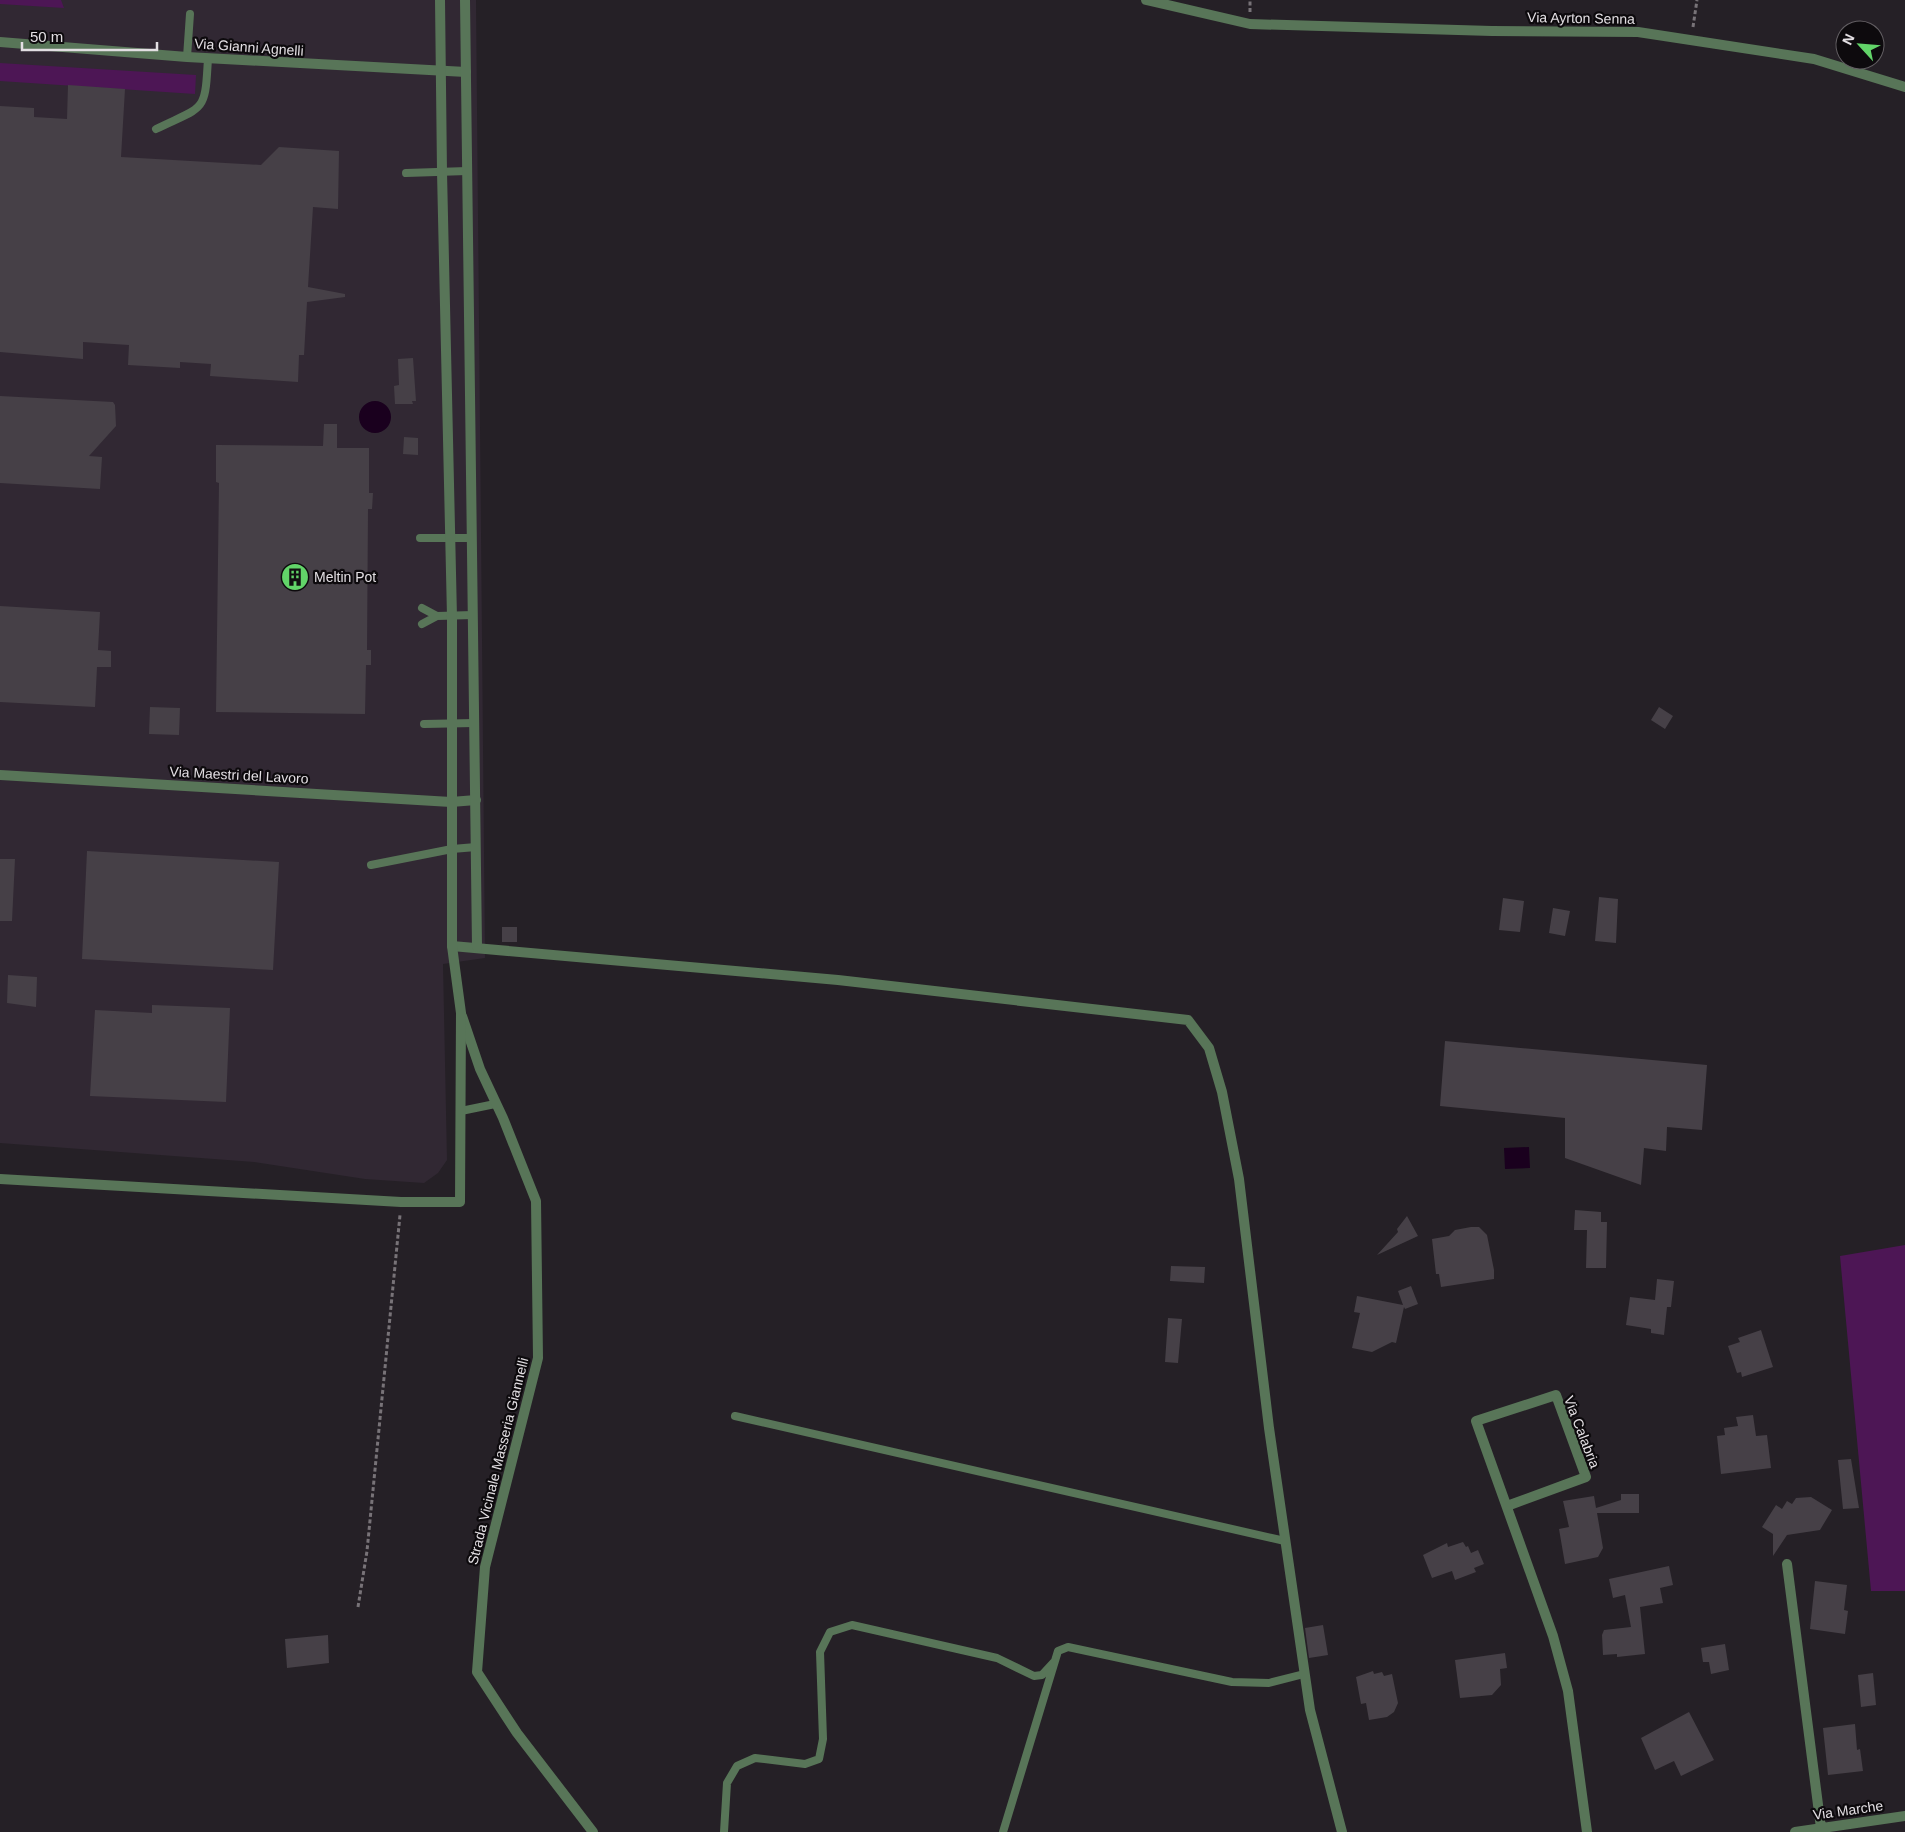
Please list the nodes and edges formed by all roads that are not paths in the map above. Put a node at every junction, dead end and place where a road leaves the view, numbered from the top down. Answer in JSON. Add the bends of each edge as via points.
{"nodes":[{"id":1,"x":440,"y":0,"type":"edge"},
{"id":2,"x":464,"y":0,"type":"edge"},
{"id":3,"x":1146,"y":0,"type":"edge"},
{"id":4,"x":190,"y":14,"type":"dead end"},
{"id":5,"x":0,"y":42,"type":"edge"},
{"id":6,"x":188,"y":56,"type":"junction"},
{"id":7,"x":208,"y":58,"type":"junction"},
{"id":8,"x":441,"y":72,"type":"junction"},
{"id":9,"x":466,"y":72,"type":"junction"},
{"id":10,"x":1905,"y":87,"type":"edge"},
{"id":11,"x":156,"y":129,"type":"dead end"},
{"id":12,"x":467,"y":171,"type":"junction"},
{"id":13,"x":442,"y":172,"type":"junction"},
{"id":14,"x":406,"y":173,"type":"dead end"},
{"id":15,"x":420,"y":538,"type":"dead end"},
{"id":16,"x":450,"y":538,"type":"junction"},
{"id":17,"x":472,"y":538,"type":"junction"},
{"id":18,"x":422,"y":608,"type":"dead end"},
{"id":19,"x":473,"y":615,"type":"junction"},
{"id":20,"x":437,"y":616,"type":"junction"},
{"id":21,"x":452,"y":618,"type":"junction"},
{"id":22,"x":422,"y":624,"type":"dead end"},
{"id":23,"x":474,"y":723,"type":"junction"},
{"id":24,"x":424,"y":724,"type":"dead end"},
{"id":25,"x":453,"y":725,"type":"junction"},
{"id":26,"x":0,"y":775,"type":"edge"},
{"id":27,"x":476,"y":800,"type":"junction"},
{"id":28,"x":451,"y":802,"type":"junction"},
{"id":29,"x":476,"y":847,"type":"junction"},
{"id":30,"x":452,"y":848,"type":"junction"},
{"id":31,"x":371,"y":865,"type":"dead end"},
{"id":32,"x":452,"y":946,"type":"junction"},
{"id":33,"x":477,"y":947,"type":"junction"},
{"id":34,"x":460,"y":1013,"type":"junction"},
{"id":35,"x":495,"y":1104,"type":"junction"},
{"id":36,"x":461,"y":1111,"type":"junction"},
{"id":37,"x":0,"y":1179,"type":"edge"},
{"id":38,"x":735,"y":1416,"type":"dead end"},
{"id":39,"x":1507,"y":1506,"type":"junction"},
{"id":40,"x":1285,"y":1541,"type":"junction"},
{"id":41,"x":1787,"y":1564,"type":"dead end"},
{"id":42,"x":1054,"y":1662,"type":"junction"},
{"id":43,"x":1304,"y":1674,"type":"junction"},
{"id":44,"x":1905,"y":1816,"type":"edge"},
{"id":45,"x":1821,"y":1828,"type":"junction"},
{"id":46,"x":1849,"y":1828,"type":"edge"},
{"id":47,"x":593,"y":1832,"type":"edge"},
{"id":48,"x":724,"y":1832,"type":"edge"},
{"id":49,"x":1003,"y":1832,"type":"edge"},
{"id":50,"x":1342,"y":1832,"type":"edge"},
{"id":51,"x":1587,"y":1832,"type":"edge"},
{"id":52,"x":1794,"y":1832,"type":"edge"}],
"edges":[{"from":1,"to":8,"type":"street"},
{"from":2,"to":9,"type":"street"},
{"from":3,"to":10,"type":"street","name":"Via Ayrton Senna","via":[[1250,24],[1638,32],[1814,59]]},
{"from":4,"to":6,"type":"lane"},
{"from":5,"to":6,"type":"street","name":"Via Gianni Agnelli"},
{"from":6,"to":7,"type":"street","name":"Via Gianni Agnelli"},
{"from":7,"to":8,"type":"street","name":"Via Gianni Agnelli"},
{"from":7,"to":11,"type":"lane","via":[[204,101],[199,108]]},
{"from":8,"to":9,"type":"street","name":"Via Gianni Agnelli"},
{"from":8,"to":13,"type":"street"},
{"from":9,"to":12,"type":"street"},
{"from":12,"to":13,"type":"lane"},
{"from":12,"to":17,"type":"street"},
{"from":13,"to":14,"type":"lane"},
{"from":13,"to":16,"type":"street"},
{"from":15,"to":16,"type":"lane"},
{"from":16,"to":17,"type":"lane"},
{"from":16,"to":21,"type":"street"},
{"from":17,"to":19,"type":"street"},
{"from":18,"to":20,"type":"lane"},
{"from":19,"to":21,"type":"lane"},
{"from":19,"to":23,"type":"street"},
{"from":20,"to":21,"type":"lane"},
{"from":20,"to":22,"type":"lane"},
{"from":21,"to":25,"type":"street"},
{"from":23,"to":25,"type":"lane"},
{"from":23,"to":27,"type":"street"},
{"from":24,"to":25,"type":"lane"},
{"from":25,"to":28,"type":"street"},
{"from":26,"to":28,"type":"street","name":"Via Maestri del Lavoro"},
{"from":27,"to":28,"type":"street","name":"Via Maestri del Lavoro"},
{"from":27,"to":29,"type":"street"},
{"from":28,"to":30,"type":"street"},
{"from":29,"to":30,"type":"lane"},
{"from":29,"to":33,"type":"street"},
{"from":30,"to":31,"type":"lane"},
{"from":30,"to":32,"type":"street"},
{"from":32,"to":33,"type":"street"},
{"from":32,"to":34,"type":"street"},
{"from":33,"to":40,"type":"street","via":[[838,980],[1188,1020],[1208,1048],[1222,1092],[1239,1179]]},
{"from":34,"to":35,"type":"street","name":"Strada Vicinale Masseria Giannelli"},
{"from":34,"to":36,"type":"street"},
{"from":35,"to":36,"type":"lane"},
{"from":35,"to":47,"type":"street","name":"Strada Vicinale Masseria Giannelli","via":[[536,1201],[538,1358],[485,1567],[477,1672],[517,1733]]},
{"from":36,"to":37,"type":"street","via":[[460,1202],[401,1202]]},
{"from":38,"to":40,"type":"lane"},
{"from":39,"to":39,"type":"street","name":"Via Calabria","via":[[1586,1477],[1556,1395],[1476,1421]]},
{"from":39,"to":51,"type":"street","name":"Via Calabria","via":[[1553,1636],[1568,1691]]},
{"from":40,"to":43,"type":"street"},
{"from":41,"to":45,"type":"street"},
{"from":42,"to":43,"type":"lane","via":[[1058,1651],[1068,1647],[1232,1682],[1269,1683]]},
{"from":42,"to":48,"type":"lane","via":[[1042,1675],[1034,1676],[997,1658],[852,1625],[830,1632],[820,1652],[823,1739],[819,1759],[805,1764],[755,1758],[737,1766],[727,1783]]},
{"from":42,"to":49,"type":"lane"},
{"from":43,"to":50,"type":"street","via":[[1310,1710]]},
{"from":44,"to":46,"type":"street","name":"Via Marche"},
{"from":45,"to":46,"type":"street","name":"Via Marche"},
{"from":45,"to":52,"type":"street","name":"Via Marche"}]}
